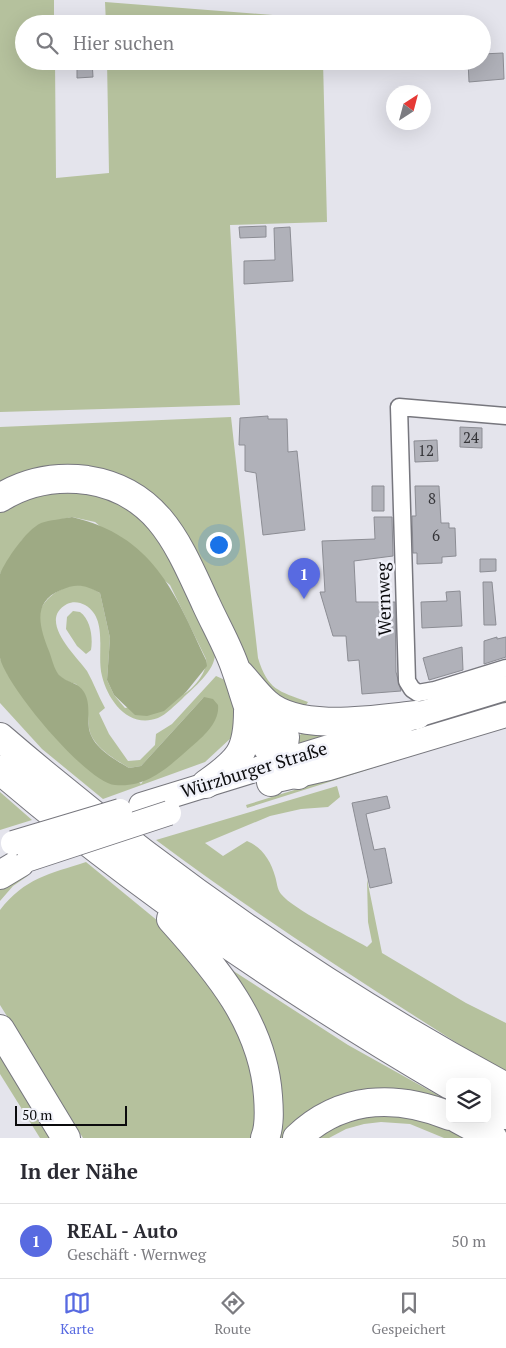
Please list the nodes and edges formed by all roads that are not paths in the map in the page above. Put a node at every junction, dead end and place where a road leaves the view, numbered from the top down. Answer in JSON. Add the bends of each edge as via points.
{"nodes":[{"id":1,"x":506,"y":416,"type":"edge"},
{"id":2,"x":0,"y":498,"type":"edge"},
{"id":3,"x":506,"y":668,"type":"edge"},
{"id":4,"x":506,"y":688,"type":"edge"},
{"id":5,"x":258,"y":708,"type":"junction"},
{"id":6,"x":506,"y":714,"type":"edge"},
{"id":7,"x":417,"y":715,"type":"junction"},
{"id":8,"x":0,"y":718,"type":"edge"},
{"id":9,"x":0,"y":737,"type":"edge"},
{"id":10,"x":0,"y":770,"type":"edge"},
{"id":11,"x":40,"y":772,"type":"junction"},
{"id":12,"x":283,"y":773,"type":"junction"},
{"id":13,"x":206,"y":784,"type":"junction"},
{"id":14,"x":162,"y":806,"type":"junction"},
{"id":15,"x":10,"y":859,"type":"edge"},
{"id":16,"x":132,"y":877,"type":"junction"},
{"id":17,"x":0,"y":1029,"type":"edge"},
{"id":18,"x":446,"y":1083,"type":"edge"},
{"id":19,"x":506,"y":1087,"type":"edge"},
{"id":20,"x":491,"y":1107,"type":"edge"},
{"id":21,"x":446,"y":1115,"type":"edge"},
{"id":22,"x":506,"y":1115,"type":"edge"},
{"id":23,"x":465,"y":1123,"type":"edge"},
{"id":24,"x":66,"y":1138,"type":"edge"},
{"id":25,"x":265,"y":1138,"type":"edge"},
{"id":26,"x":297,"y":1138,"type":"edge"},
{"id":27,"x":493,"y":1138,"type":"edge"}],
"edges":[{"from":1,"to":3,"type":"street","name":"Wernweg","via":[[399,407],[407,681],[418,693]]},
{"from":2,"to":5,"type":"highway","via":[[17,488],[47,479],[69,478],[115,488],[153,512],[180,548],[236,669]]},
{"from":4,"to":7,"type":"main road","name":"Würzburger Straße"},
{"from":5,"to":7,"type":"highway","via":[[318,722]]},
{"from":5,"to":12,"type":"highway","via":[[285,737]]},
{"from":5,"to":13,"type":"highway","via":[[244,749],[229,768]]},
{"from":6,"to":12,"type":"main road","name":"Würzburger Straße","via":[[329,768]]},
{"from":7,"to":12,"type":"main road","name":"Würzburger Straße"},
{"from":8,"to":11,"type":"highway"},
{"from":9,"to":11,"type":"highway"},
{"from":10,"to":16,"type":"highway"},
{"from":11,"to":19,"type":"highway","via":[[154,862],[251,932],[347,995]]},
{"from":12,"to":13,"type":"main road","name":"Würzburger Straße"},
{"from":12,"to":14,"type":"main road","name":"Würzburger Straße"},
{"from":13,"to":14,"type":"main road","name":"Würzburger Straße"},
{"from":14,"to":15,"type":"main road","name":"Würzburger Straße","bridge":true},
{"from":16,"to":18,"type":"highway","via":[[285,984]]},
{"from":16,"to":25,"type":"highway","via":[[203,955],[235,997],[255,1037],[267,1072],[269,1106]]},
{"from":17,"to":24,"type":"highway"},
{"from":20,"to":22,"type":"highway"},
{"from":21,"to":26,"type":"highway","via":[[408,1103],[378,1102],[345,1107],[312,1124]]},
{"from":23,"to":27,"type":"highway"}]}
